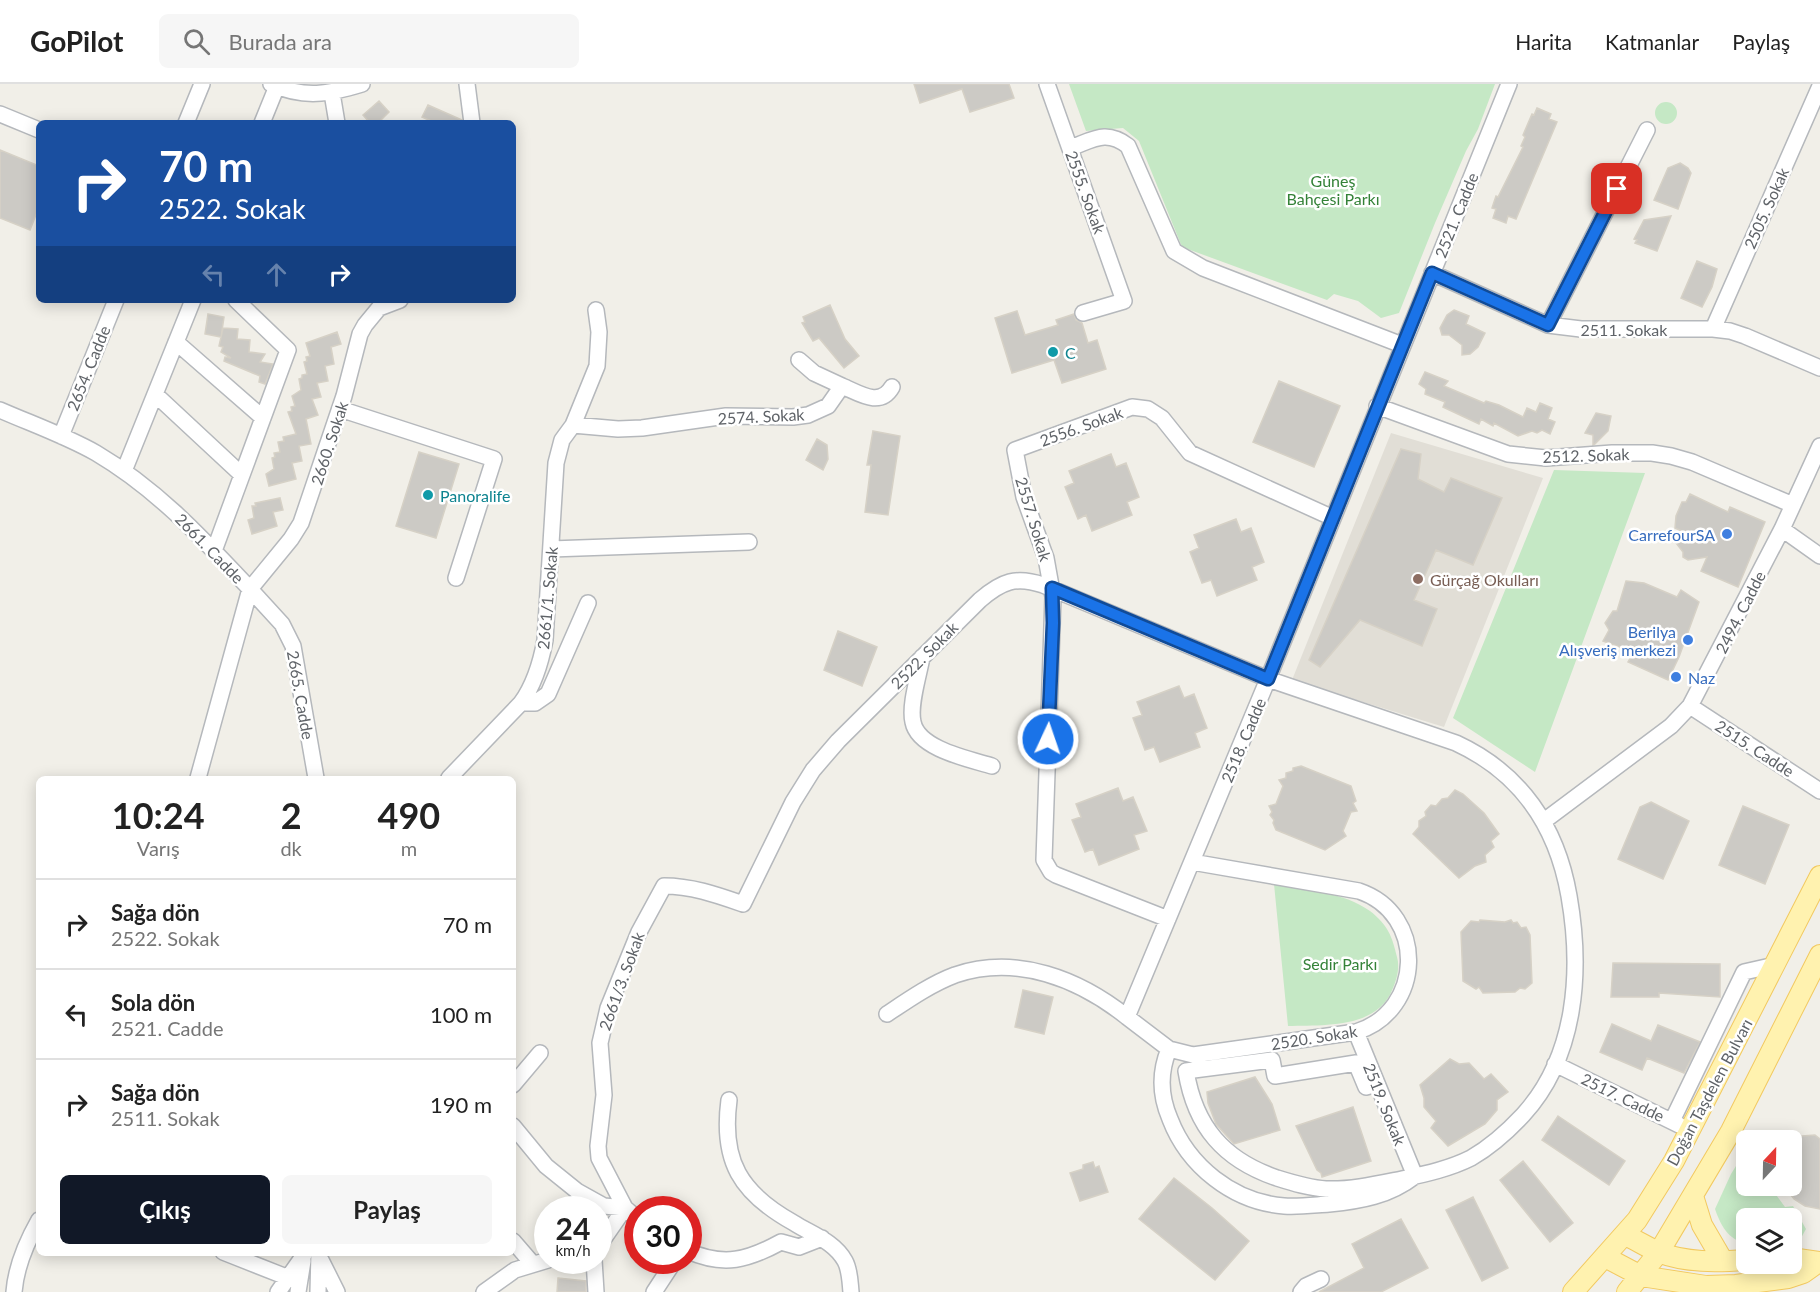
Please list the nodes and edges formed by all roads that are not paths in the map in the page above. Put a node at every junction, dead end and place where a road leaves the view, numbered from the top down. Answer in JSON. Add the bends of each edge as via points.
{"nodes":[{"id":1,"x":202,"y":84,"type":"edge"},
{"id":2,"x":362,"y":84,"type":"edge"},
{"id":3,"x":467,"y":84,"type":"edge"},
{"id":4,"x":1047,"y":84,"type":"edge"},
{"id":5,"x":1509,"y":84,"type":"edge"},
{"id":6,"x":274,"y":85,"type":"edge"},
{"id":7,"x":1820,"y":86,"type":"edge"},
{"id":8,"x":332,"y":93,"type":"junction"},
{"id":9,"x":0,"y":114,"type":"edge"},
{"id":10,"x":187,"y":120,"type":"edge"},
{"id":11,"x":263,"y":120,"type":"edge"},
{"id":12,"x":336,"y":120,"type":"edge"},
{"id":13,"x":472,"y":120,"type":"edge"},
{"id":14,"x":36,"y":129,"type":"edge"},
{"id":15,"x":1647,"y":130,"type":"dead end"},
{"id":16,"x":1070,"y":148,"type":"junction"},
{"id":17,"x":1432,"y":273,"type":"junction"},
{"id":18,"x":115,"y":303,"type":"edge"},
{"id":19,"x":192,"y":303,"type":"edge"},
{"id":20,"x":239,"y":303,"type":"edge"},
{"id":21,"x":369,"y":303,"type":"edge"},
{"id":22,"x":393,"y":303,"type":"edge"},
{"id":23,"x":596,"y":310,"type":"dead end"},
{"id":24,"x":1083,"y":313,"type":"dead end"},
{"id":25,"x":371,"y":316,"type":"junction"},
{"id":26,"x":1548,"y":325,"type":"junction"},
{"id":27,"x":1713,"y":329,"type":"junction"},
{"id":28,"x":176,"y":342,"type":"junction"},
{"id":29,"x":1402,"y":345,"type":"junction"},
{"id":30,"x":799,"y":360,"type":"dead end"},
{"id":31,"x":1820,"y":368,"type":"edge"},
{"id":32,"x":842,"y":386,"type":"junction"},
{"id":33,"x":892,"y":387,"type":"dead end"},
{"id":34,"x":156,"y":395,"type":"junction"},
{"id":35,"x":1377,"y":406,"type":"junction"},
{"id":36,"x":340,"y":409,"type":"junction"},
{"id":37,"x":0,"y":410,"type":"edge"},
{"id":38,"x":263,"y":418,"type":"junction"},
{"id":39,"x":573,"y":425,"type":"junction"},
{"id":40,"x":61,"y":436,"type":"junction"},
{"id":41,"x":1820,"y":446,"type":"edge"},
{"id":42,"x":1015,"y":450,"type":"joint"},
{"id":43,"x":124,"y":471,"type":"junction"},
{"id":44,"x":242,"y":475,"type":"junction"},
{"id":45,"x":1793,"y":505,"type":"junction"},
{"id":46,"x":1333,"y":518,"type":"junction"},
{"id":47,"x":1782,"y":529,"type":"junction"},
{"id":48,"x":749,"y":542,"type":"dead end"},
{"id":49,"x":551,"y":549,"type":"junction"},
{"id":50,"x":214,"y":551,"type":"junction"},
{"id":51,"x":1820,"y":556,"type":"edge"},
{"id":52,"x":456,"y":578,"type":"dead end"},
{"id":53,"x":1052,"y":588,"type":"junction"},
{"id":54,"x":250,"y":589,"type":"junction"},
{"id":55,"x":588,"y":603,"type":"dead end"},
{"id":56,"x":922,"y":657,"type":"junction"},
{"id":57,"x":1268,"y":679,"type":"junction"},
{"id":58,"x":521,"y":703,"type":"junction"},
{"id":59,"x":1690,"y":706,"type":"junction"},
{"id":60,"x":992,"y":766,"type":"dead end"},
{"id":61,"x":199,"y":776,"type":"edge"},
{"id":62,"x":315,"y":776,"type":"edge"},
{"id":63,"x":451,"y":776,"type":"edge"},
{"id":64,"x":1820,"y":791,"type":"edge"},
{"id":65,"x":1544,"y":821,"type":"junction"},
{"id":66,"x":1192,"y":862,"type":"junction"},
{"id":67,"x":1820,"y":876,"type":"edge"},
{"id":68,"x":664,"y":886,"type":"joint"},
{"id":69,"x":1168,"y":919,"type":"junction"},
{"id":70,"x":1820,"y":955,"type":"edge"},
{"id":71,"x":1775,"y":965,"type":"junction"},
{"id":72,"x":887,"y":1014,"type":"dead end"},
{"id":73,"x":1127,"y":1017,"type":"junction"},
{"id":74,"x":1356,"y":1032,"type":"junction"},
{"id":75,"x":1169,"y":1049,"type":"junction"},
{"id":76,"x":540,"y":1053,"type":"dead end"},
{"id":77,"x":1555,"y":1064,"type":"junction"},
{"id":78,"x":516,"y":1081,"type":"edge"},
{"id":79,"x":1377,"y":1084,"type":"junction"},
{"id":80,"x":729,"y":1100,"type":"dead end"},
{"id":81,"x":1672,"y":1121,"type":"junction"},
{"id":82,"x":516,"y":1130,"type":"edge"},
{"id":83,"x":1691,"y":1131,"type":"junction"},
{"id":84,"x":1415,"y":1176,"type":"junction"},
{"id":85,"x":1693,"y":1196,"type":"junction"},
{"id":86,"x":624,"y":1206,"type":"edge"},
{"id":87,"x":624,"y":1208,"type":"edge"},
{"id":88,"x":624,"y":1209,"type":"edge"},
{"id":89,"x":36,"y":1226,"type":"edge"},
{"id":90,"x":612,"y":1227,"type":"edge"},
{"id":91,"x":1625,"y":1235,"type":"junction"},
{"id":92,"x":822,"y":1238,"type":"junction"},
{"id":93,"x":516,"y":1243,"type":"edge"},
{"id":94,"x":1659,"y":1252,"type":"junction"},
{"id":95,"x":233,"y":1256,"type":"edge"},
{"id":96,"x":303,"y":1256,"type":"edge"},
{"id":97,"x":304,"y":1256,"type":"edge"},
{"id":98,"x":320,"y":1256,"type":"edge"},
{"id":99,"x":320,"y":1256,"type":"edge"},
{"id":100,"x":702,"y":1256,"type":"edge"},
{"id":101,"x":534,"y":1257,"type":"edge"},
{"id":102,"x":1605,"y":1257,"type":"junction"},
{"id":103,"x":1736,"y":1260,"type":"edge"},
{"id":104,"x":1802,"y":1260,"type":"edge"},
{"id":105,"x":1723,"y":1261,"type":"junction"},
{"id":106,"x":1819,"y":1262,"type":"edge"},
{"id":107,"x":534,"y":1264,"type":"edge"},
{"id":108,"x":595,"y":1274,"type":"edge"},
{"id":109,"x":666,"y":1274,"type":"edge"},
{"id":110,"x":1641,"y":1276,"type":"junction"},
{"id":111,"x":288,"y":1278,"type":"junction"},
{"id":112,"x":1322,"y":1279,"type":"dead end"},
{"id":113,"x":1702,"y":1290,"type":"edge"},
{"id":114,"x":14,"y":1292,"type":"edge"},
{"id":115,"x":278,"y":1292,"type":"edge"},
{"id":116,"x":298,"y":1292,"type":"edge"},
{"id":117,"x":318,"y":1292,"type":"edge"},
{"id":118,"x":337,"y":1292,"type":"edge"},
{"id":119,"x":484,"y":1292,"type":"edge"},
{"id":120,"x":596,"y":1292,"type":"edge"},
{"id":121,"x":654,"y":1292,"type":"edge"},
{"id":122,"x":851,"y":1292,"type":"edge"},
{"id":123,"x":1301,"y":1292,"type":"edge"},
{"id":124,"x":1573,"y":1292,"type":"edge"},
{"id":125,"x":1627,"y":1292,"type":"edge"}],
"edges":[{"from":1,"to":10,"type":"street"},
{"from":2,"to":8,"type":"street"},
{"from":3,"to":13,"type":"street"},
{"from":4,"to":16,"type":"street","name":"2555. Sokak"},
{"from":5,"to":17,"type":"street","name":"2521. Cadde"},
{"from":6,"to":8,"type":"street","via":[[308,94]]},
{"from":6,"to":11,"type":"street"},
{"from":7,"to":27,"type":"street","name":"2505. Sokak"},
{"from":8,"to":12,"type":"street"},
{"from":9,"to":14,"type":"street"},
{"from":15,"to":26,"type":"street"},
{"from":16,"to":24,"type":"street","name":"2555. Sokak","via":[[1124,301]]},
{"from":16,"to":29,"type":"street","via":[[1104,136],[1128,146],[1174,251],[1180,256]]},
{"from":17,"to":26,"type":"street","name":"2511. Sokak"},
{"from":17,"to":29,"type":"street","name":"2521. Cadde"},
{"from":18,"to":40,"type":"street","name":"2654. Cadde"},
{"from":19,"to":28,"type":"street"},
{"from":20,"to":38,"type":"street","via":[[288,350]]},
{"from":21,"to":25,"type":"street"},
{"from":22,"to":25,"type":"street"},
{"from":23,"to":39,"type":"street","name":"2661/1. Sokak","via":[[597,366]]},
{"from":25,"to":36,"type":"street","name":"2660. Sokak","via":[[356,345]]},
{"from":26,"to":27,"type":"street","name":"2511. Sokak","via":[[1581,329]]},
{"from":27,"to":31,"type":"street","name":"2511. Sokak","via":[[1745,336]]},
{"from":28,"to":34,"type":"street"},
{"from":28,"to":38,"type":"street"},
{"from":29,"to":35,"type":"street","name":"2521. Cadde"},
{"from":30,"to":32,"type":"street","via":[[814,373]]},
{"from":32,"to":33,"type":"street","via":[[877,399]]},
{"from":32,"to":39,"type":"street","name":"2574. Sokak","via":[[828,406],[808,415],[726,416],[642,428]]},
{"from":34,"to":43,"type":"street"},
{"from":34,"to":44,"type":"street"},
{"from":35,"to":45,"type":"street","name":"2512. Sokak","via":[[1508,454],[1546,458],[1612,453],[1671,456]]},
{"from":35,"to":46,"type":"street","name":"2521. Cadde"},
{"from":36,"to":52,"type":"street","via":[[494,459]]},
{"from":36,"to":54,"type":"street","name":"2660. Sokak","via":[[301,523]]},
{"from":37,"to":40,"type":"street","name":"2661. Cadde"},
{"from":38,"to":44,"type":"street"},
{"from":39,"to":49,"type":"street","name":"2661/1. Sokak","via":[[562,440],[556,463]]},
{"from":40,"to":43,"type":"street","name":"2661. Cadde"},
{"from":41,"to":45,"type":"street","name":"2494. Cadde"},
{"from":42,"to":46,"type":"street","name":"2556. Sokak","via":[[1132,407],[1148,409],[1165,421],[1190,453]]},
{"from":42,"to":53,"type":"street","name":"2557. Sokak","via":[[1024,497],[1046,558]]},
{"from":43,"to":50,"type":"street","name":"2661. Cadde","via":[[170,507]]},
{"from":44,"to":50,"type":"street"},
{"from":45,"to":47,"type":"street","name":"2494. Cadde"},
{"from":46,"to":57,"type":"street","name":"2521. Cadde"},
{"from":47,"to":51,"type":"street"},
{"from":47,"to":59,"type":"street","name":"2494. Cadde"},
{"from":48,"to":49,"type":"street"},
{"from":49,"to":58,"type":"street","name":"2661/1. Sokak","via":[[544,648],[534,680]]},
{"from":50,"to":54,"type":"street","name":"2661. Cadde"},
{"from":53,"to":56,"type":"street","name":"2522. Sokak","via":[[1020,580],[999,585]]},
{"from":53,"to":57,"type":"street","name":"2522. Sokak"},
{"from":53,"to":69,"type":"street","name":"2557. Sokak","via":[[1044,860],[1056,875]]},
{"from":54,"to":61,"type":"street","name":"2661. Cadde"},
{"from":54,"to":62,"type":"street","name":"2665. Cadde","via":[[282,624],[293,646]]},
{"from":55,"to":58,"type":"street","via":[[548,694],[535,703]]},
{"from":56,"to":60,"type":"street","via":[[913,710],[915,732],[936,747]]},
{"from":56,"to":68,"type":"street","name":"2522. Sokak","via":[[813,770],[743,904],[695,889]]},
{"from":57,"to":65,"type":"street","name":"2518. Cadde","via":[[1472,751],[1511,780]]},
{"from":57,"to":66,"type":"street","name":"2518. Cadde"},
{"from":58,"to":63,"type":"street","name":"2661/1. Sokak"},
{"from":59,"to":64,"type":"street","name":"2515. Cadde"},
{"from":59,"to":65,"type":"street","name":"2494. Cadde","via":[[1671,726]]},
{"from":65,"to":77,"type":"street","name":"2518. Cadde","via":[[1564,871],[1576,964],[1572,1006]]},
{"from":66,"to":69,"type":"street","name":"2518. Cadde"},
{"from":66,"to":74,"type":"street","name":"2520. Sokak","via":[[1359,891],[1384,903],[1404,937],[1407,976],[1387,1015]]},
{"from":67,"to":71,"type":"main road","name":"Doğan Taşdelen Bulvarı"},
{"from":68,"to":86,"type":"street","name":"2661/3. Sokak","via":[[639,932],[602,1030],[604,1095],[599,1158]]},
{"from":69,"to":73,"type":"street","name":"2518. Cadde"},
{"from":70,"to":85,"type":"main road","via":[[1749,1098]]},
{"from":71,"to":81,"type":"street","via":[[1744,972]]},
{"from":71,"to":83,"type":"main road","name":"Doğan Taşdelen Bulvarı"},
{"from":72,"to":73,"type":"street","via":[[955,975],[1007,967],[1031,969],[1082,988]]},
{"from":73,"to":75,"type":"street"},
{"from":74,"to":75,"type":"street","name":"2520. Sokak","via":[[1193,1056]]},
{"from":74,"to":79,"type":"street","name":"2519. Sokak"},
{"from":75,"to":84,"type":"street","name":"2518. Cadde","via":[[1163,1061],[1162,1094],[1174,1131],[1202,1169],[1241,1194],[1283,1206],[1354,1201],[1380,1196]]},
{"from":76,"to":78,"type":"street"},
{"from":77,"to":81,"type":"street","name":"2517. Cadde"},
{"from":77,"to":84,"type":"street","name":"2518. Cadde","via":[[1539,1093],[1504,1134],[1473,1157]]},
{"from":79,"to":84,"type":"street","name":"2519. Sokak"},
{"from":79,"to":84,"type":"street","name":"2518. Cadde","via":[[1366,1087],[1356,1063],[1275,1076],[1272,1060],[1186,1071],[1208,1130],[1224,1149],[1245,1164],[1289,1182],[1326,1189]]},
{"from":80,"to":92,"type":"street","via":[[728,1150],[741,1179],[782,1216]]},
{"from":81,"to":83,"type":"street","name":"2517. Cadde"},
{"from":82,"to":87,"type":"street","via":[[546,1166],[577,1191],[604,1206]]},
{"from":83,"to":91,"type":"main road","name":"Doğan Taşdelen Bulvarı"},
{"from":85,"to":94,"type":"main road"},
{"from":85,"to":105,"type":"main road","via":[[1702,1225]]},
{"from":88,"to":90,"type":"street"},
{"from":89,"to":114,"type":"street","via":[[20,1260]]},
{"from":91,"to":94,"type":"main road"},
{"from":91,"to":102,"type":"main road","name":"Doğan Taşdelen Bulvarı"},
{"from":92,"to":100,"type":"street","via":[[799,1247],[781,1242],[750,1256],[720,1262]]},
{"from":92,"to":122,"type":"street","via":[[845,1260]]},
{"from":93,"to":101,"type":"street"},
{"from":94,"to":105,"type":"main road","via":[[1693,1260]]},
{"from":94,"to":110,"type":"main road"},
{"from":95,"to":111,"type":"street"},
{"from":96,"to":111,"type":"street"},
{"from":97,"to":116,"type":"street"},
{"from":98,"to":117,"type":"street"},
{"from":99,"to":118,"type":"street"},
{"from":102,"to":110,"type":"main road"},
{"from":102,"to":124,"type":"main road","name":"Doğan Taşdelen Bulvarı"},
{"from":103,"to":105,"type":"main road"},
{"from":104,"to":106,"type":"main road"},
{"from":106,"to":113,"type":"main road","via":[[1788,1278]]},
{"from":107,"to":119,"type":"street","via":[[515,1270]]},
{"from":108,"to":120,"type":"street"},
{"from":109,"to":121,"type":"street"},
{"from":110,"to":113,"type":"main road"},
{"from":110,"to":125,"type":"main road"},
{"from":111,"to":115,"type":"street"},
{"from":112,"to":123,"type":"street"}]}
